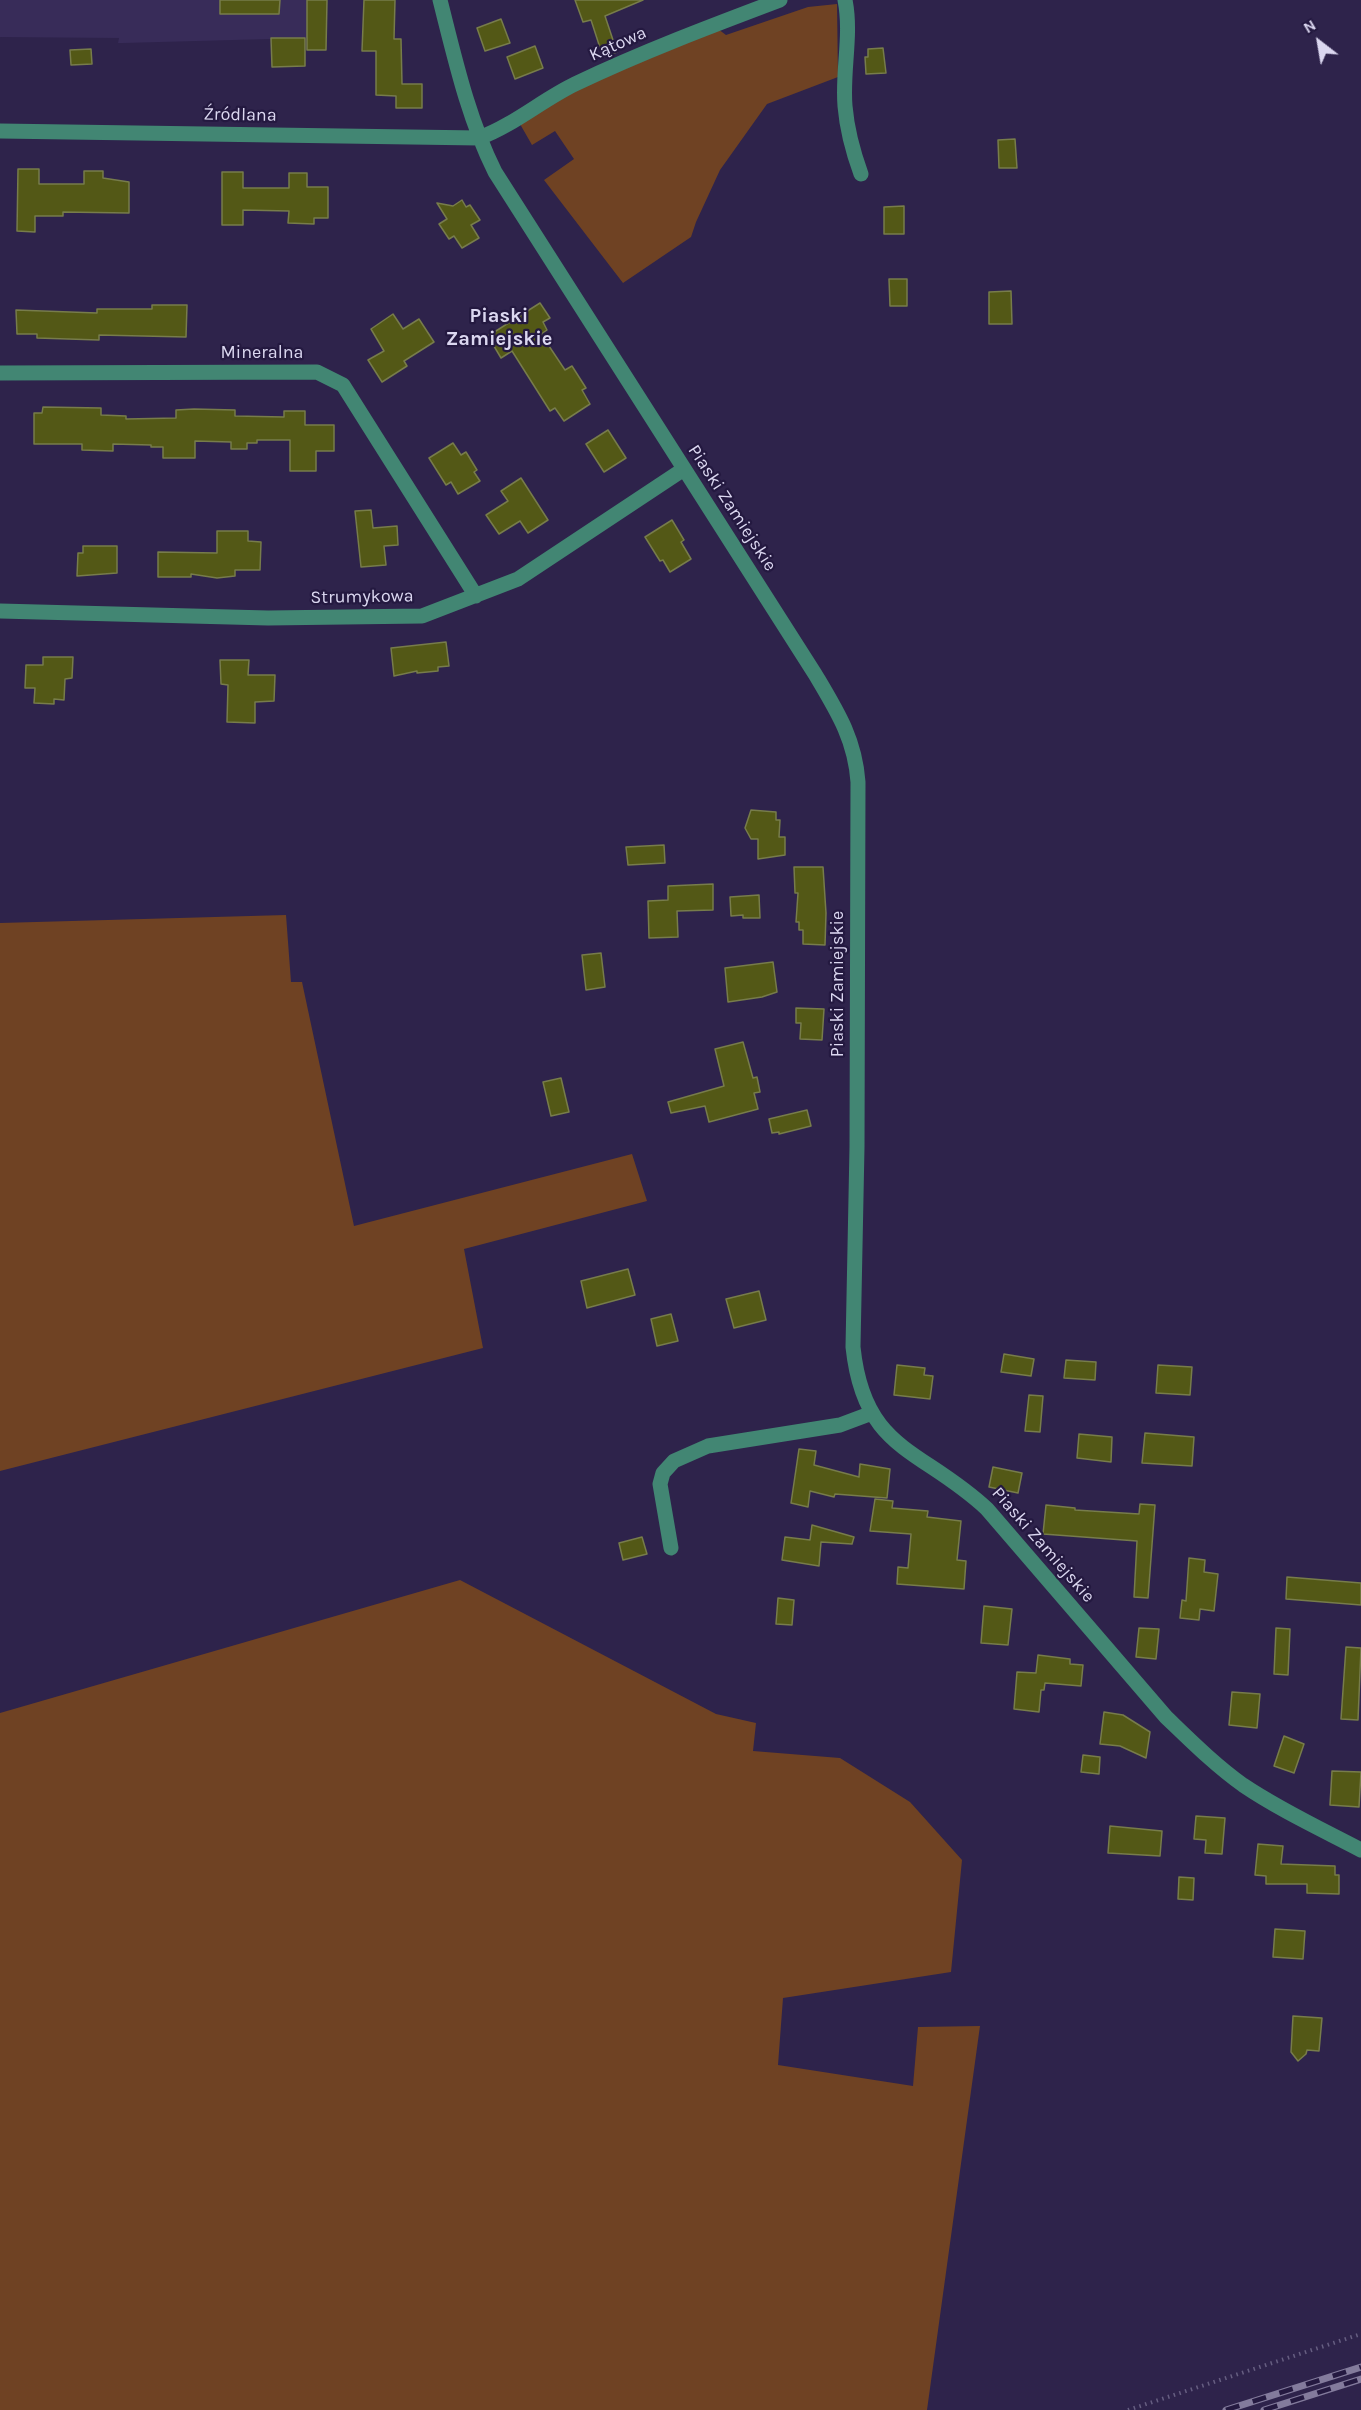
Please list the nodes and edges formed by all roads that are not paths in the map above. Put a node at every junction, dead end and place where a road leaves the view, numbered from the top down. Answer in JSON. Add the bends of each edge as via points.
{"nodes":[{"id":1,"x":440,"y":0,"type":"edge"},
{"id":2,"x":780,"y":0,"type":"edge"},
{"id":3,"x":845,"y":0,"type":"edge"},
{"id":4,"x":0,"y":131,"type":"edge"},
{"id":5,"x":479,"y":138,"type":"junction"},
{"id":6,"x":861,"y":174,"type":"dead end"},
{"id":7,"x":0,"y":373,"type":"edge"},
{"id":8,"x":684,"y":470,"type":"junction"},
{"id":9,"x":476,"y":596,"type":"junction"},
{"id":10,"x":0,"y":611,"type":"edge"},
{"id":11,"x":872,"y":1413,"type":"junction"},
{"id":12,"x":671,"y":1548,"type":"dead end"},
{"id":13,"x":1361,"y":1850,"type":"edge"}],
"edges":[{"from":1,"to":5,"type":"street","name":"Piaski Zamiejskie"},
{"from":2,"to":5,"type":"street","name":"Kątowa","via":[[572,85]]},
{"from":3,"to":6,"type":"street","via":[[845,106]]},
{"from":4,"to":5,"type":"street","name":"Źródlana"},
{"from":5,"to":8,"type":"street","name":"Piaski Zamiejskie","via":[[495,172]]},
{"from":7,"to":9,"type":"street","name":"Mineralna","via":[[317,372],[332,377],[343,385]]},
{"from":8,"to":9,"type":"street","name":"Strumykowa","via":[[518,579]]},
{"from":8,"to":11,"type":"street","name":"Piaski Zamiejskie","via":[[831,700],[855,753],[857,1147],[853,1347],[858,1378]]},
{"from":9,"to":10,"type":"street","name":"Strumykowa","via":[[422,616],[268,618]]},
{"from":11,"to":12,"type":"street","via":[[840,1425],[708,1446],[674,1461],[663,1473],[660,1484]]},
{"from":11,"to":13,"type":"street","name":"Piaski Zamiejskie","via":[[902,1448],[955,1482],[987,1509],[1190,1740],[1256,1793]]}]}
